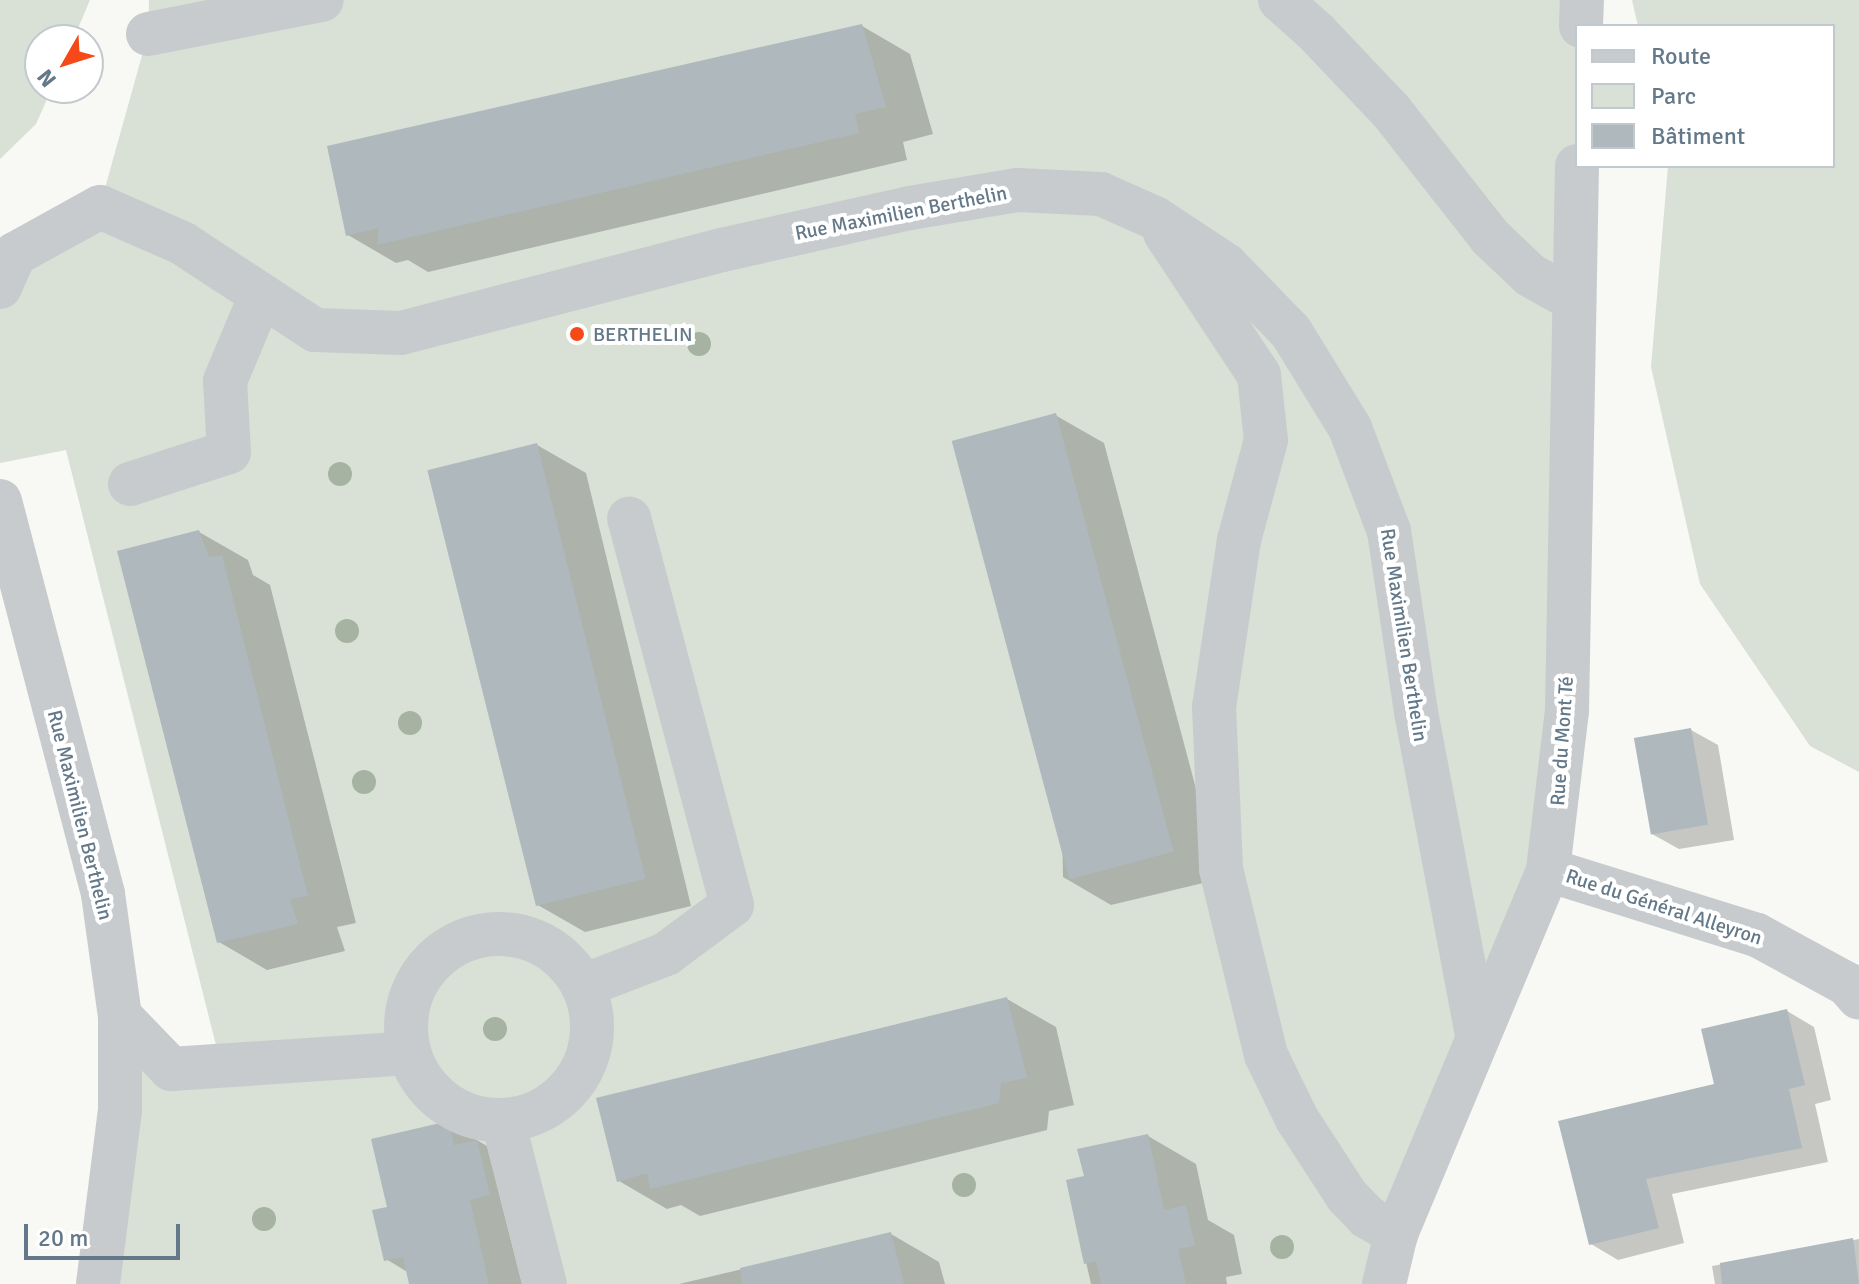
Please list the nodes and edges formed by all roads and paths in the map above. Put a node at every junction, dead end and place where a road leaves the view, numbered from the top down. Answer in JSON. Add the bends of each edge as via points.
{"nodes":[{"id":1,"x":322,"y":0,"type":"edge"},
{"id":2,"x":1280,"y":0,"type":"edge"},
{"id":3,"x":1582,"y":0,"type":"edge"},
{"id":4,"x":1581,"y":24,"type":"edge"},
{"id":5,"x":148,"y":34,"type":"dead end"},
{"id":6,"x":1577,"y":168,"type":"edge"},
{"id":7,"x":1155,"y":218,"type":"junction"},
{"id":8,"x":0,"y":287,"type":"edge"},
{"id":9,"x":261,"y":295,"type":"junction"},
{"id":10,"x":1574,"y":300,"type":"junction"},
{"id":11,"x":130,"y":484,"type":"dead end"},
{"id":12,"x":0,"y":501,"type":"edge"},
{"id":13,"x":629,"y":519,"type":"dead end"},
{"id":14,"x":1548,"y":870,"type":"junction"},
{"id":15,"x":583,"y":986,"type":"junction"},
{"id":16,"x":1859,"y":998,"type":"edge"},
{"id":17,"x":120,"y":1016,"type":"junction"},
{"id":18,"x":1477,"y":1034,"type":"junction"},
{"id":19,"x":409,"y":1053,"type":"junction"},
{"id":20,"x":503,"y":1121,"type":"junction"},
{"id":21,"x":1396,"y":1234,"type":"junction"},
{"id":22,"x":98,"y":1284,"type":"edge"},
{"id":23,"x":545,"y":1284,"type":"edge"},
{"id":24,"x":1384,"y":1284,"type":"edge"}],
"edges":[{"from":1,"to":5,"type":"street"},
{"from":2,"to":10,"type":"street","via":[[1391,111],[1490,237],[1530,275]]},
{"from":3,"to":4,"type":"street"},
{"from":6,"to":10,"type":"street","name":"Rue du Mont Té"},
{"from":7,"to":9,"type":"street","name":"Rue Maximilien Berthelin","via":[[1101,194],[1017,190],[722,250],[401,333],[315,330]]},
{"from":7,"to":18,"type":"street","name":"Rue Maximilien Berthelin","via":[[1226,265],[1291,332],[1350,428],[1389,531],[1416,712]]},
{"from":7,"to":21,"type":"street","via":[[1259,375],[1266,440],[1239,540],[1214,707],[1221,869],[1266,1055],[1297,1119],[1347,1196],[1367,1217]]},
{"from":8,"to":9,"type":"street","name":"Rue Maximilien Berthelin","via":[[15,254],[100,207],[182,243]]},
{"from":9,"to":11,"type":"street","via":[[225,381],[229,452]]},
{"from":10,"to":14,"type":"street","name":"Rue du Mont Té","via":[[1567,711]]},
{"from":12,"to":17,"type":"street","name":"Rue Maximilien Berthelin","via":[[103,894]]},
{"from":13,"to":15,"type":"street","via":[[732,905],[666,954]]},
{"from":14,"to":16,"type":"street","name":"Rue du Général Alleyron","via":[[1757,935],[1847,984]]},
{"from":14,"to":18,"type":"street","name":"Rue du Mont Té"},
{"from":15,"to":19,"type":"street","via":[[566,960],[540,943],[511,934],[480,934],[452,945],[427,965],[411,991],[405,1022]]},
{"from":15,"to":20,"type":"street","via":[[592,1016],[592,1047],[580,1076],[560,1100],[533,1115]]},
{"from":17,"to":19,"type":"street","via":[[171,1069]]},
{"from":17,"to":22,"type":"street","name":"Rue Maximilien Berthelin","via":[[120,1110]]},
{"from":18,"to":21,"type":"street","name":"Rue du Mont Té"},
{"from":19,"to":20,"type":"street","via":[[422,1081],[444,1103],[472,1117]]},
{"from":20,"to":23,"type":"street"},
{"from":21,"to":24,"type":"street","name":"Rue du Mont Té"}]}
